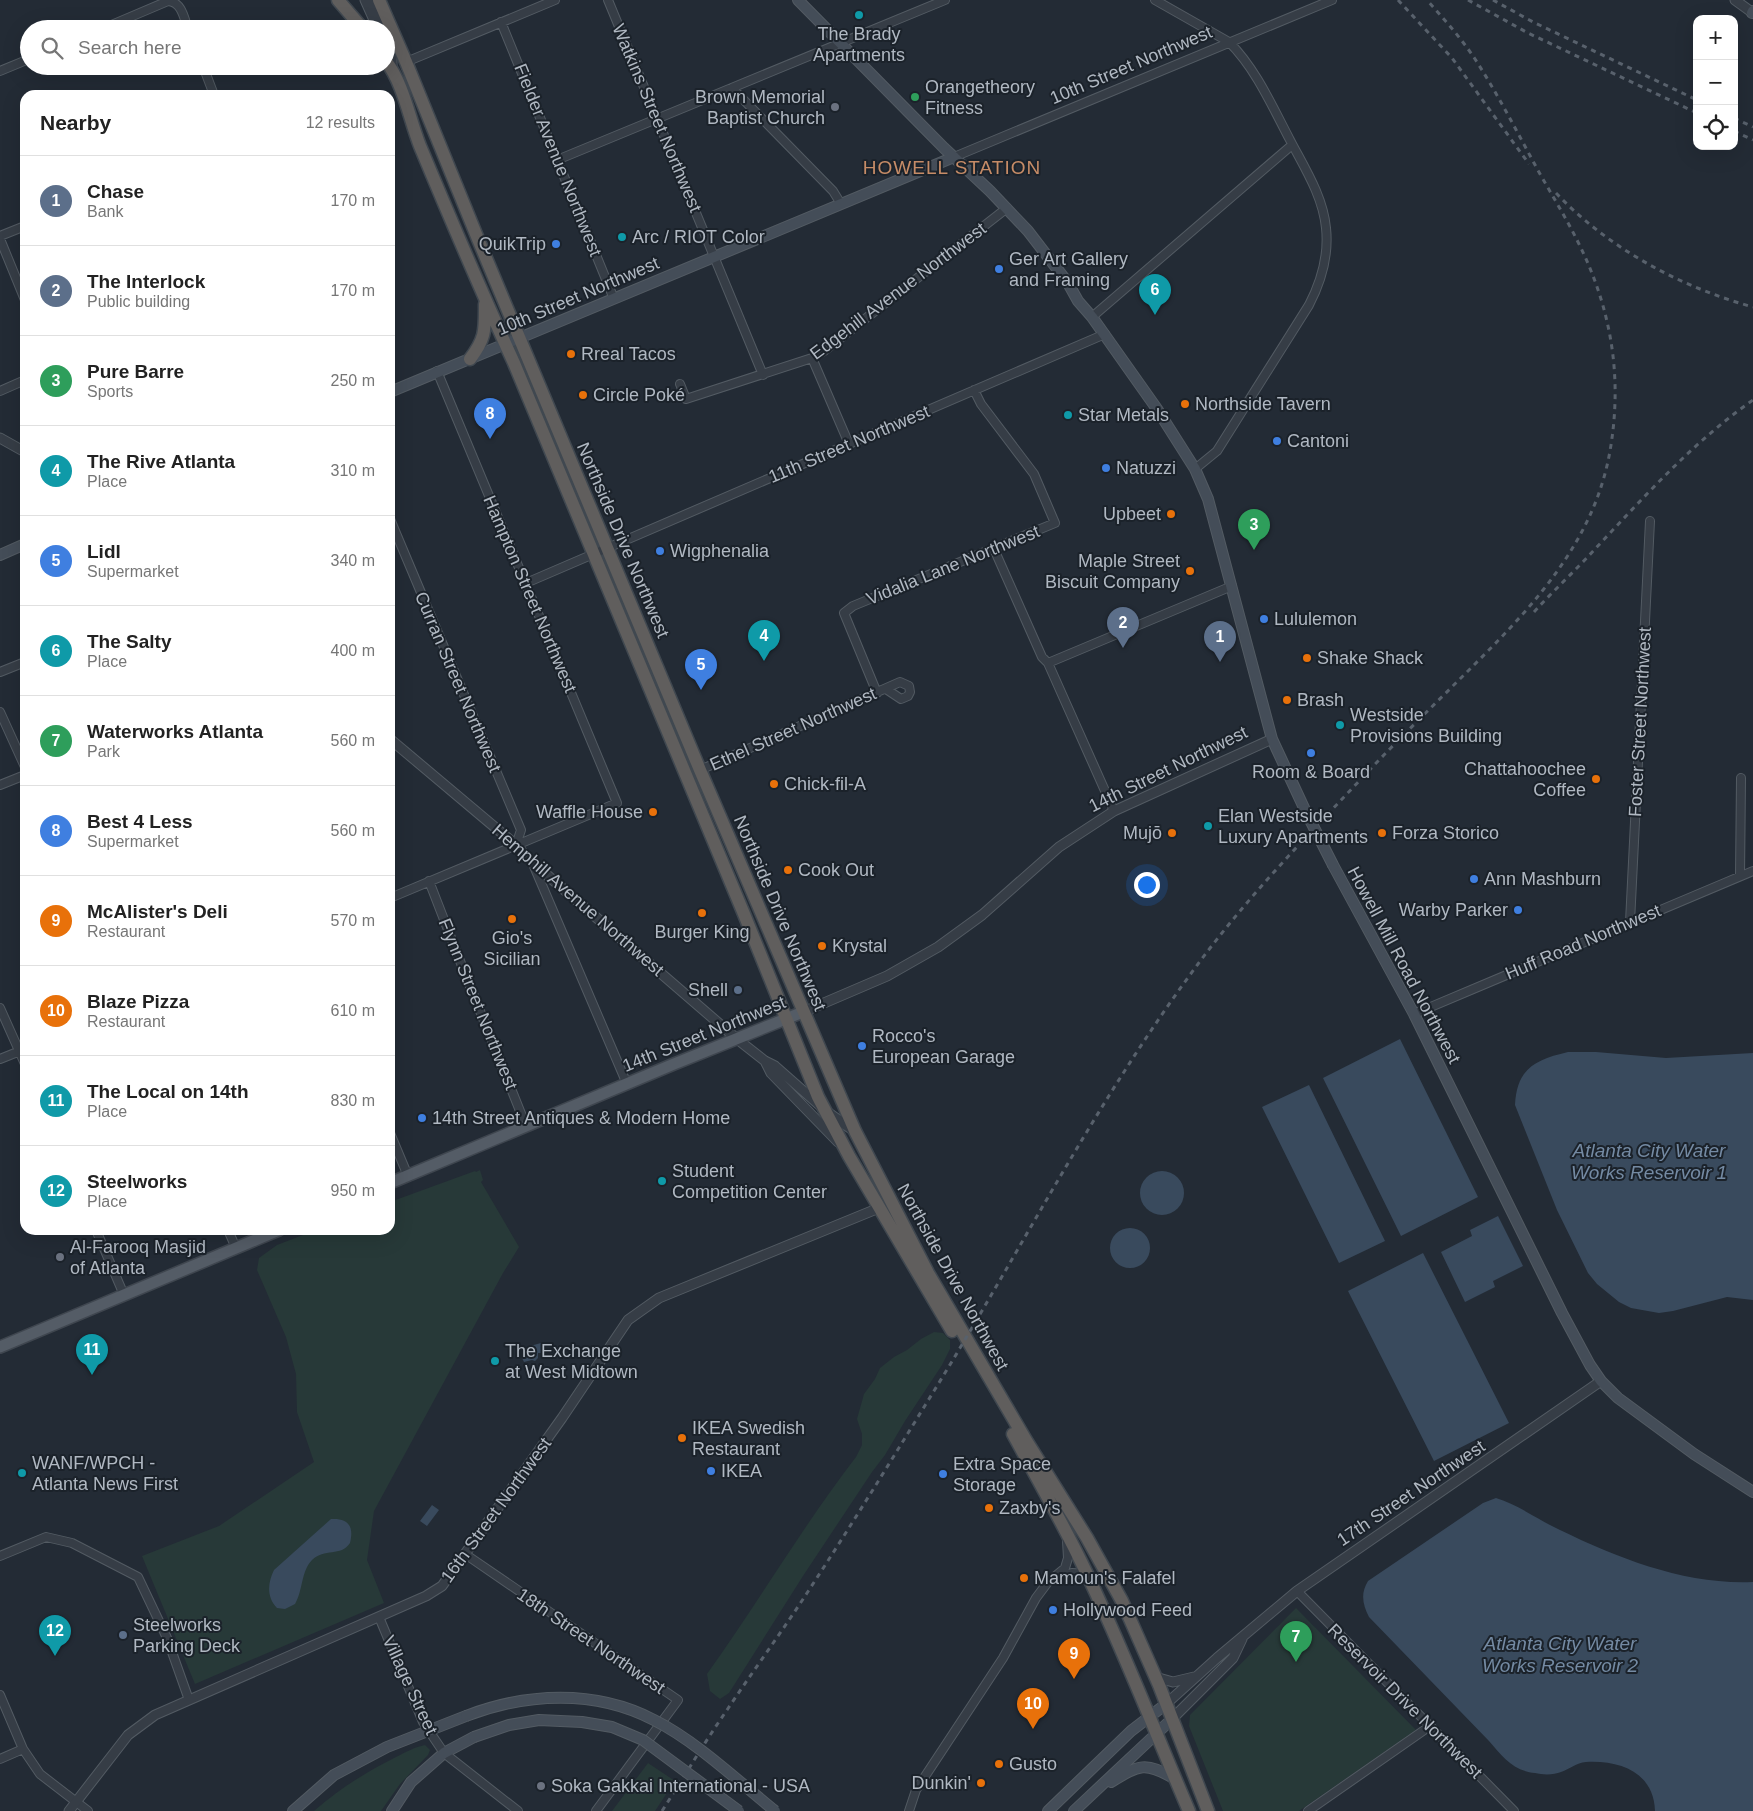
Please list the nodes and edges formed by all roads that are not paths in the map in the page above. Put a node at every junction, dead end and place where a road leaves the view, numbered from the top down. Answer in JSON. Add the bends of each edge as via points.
{"nodes":[{"id":1,"x":338,"y":0,"type":"edge"},
{"id":2,"x":379,"y":0,"type":"edge"},
{"id":3,"x":555,"y":0,"type":"edge"},
{"id":4,"x":608,"y":0,"type":"edge"},
{"id":5,"x":798,"y":0,"type":"edge"},
{"id":6,"x":945,"y":0,"type":"edge"},
{"id":7,"x":1155,"y":0,"type":"edge"},
{"id":8,"x":1332,"y":0,"type":"edge"},
{"id":9,"x":1735,"y":0,"type":"edge"},
{"id":10,"x":1753,"y":12,"type":"edge"},
{"id":11,"x":123,"y":20,"type":"edge"},
{"id":12,"x":185,"y":20,"type":"edge"},
{"id":13,"x":355,"y":20,"type":"edge"},
{"id":14,"x":374,"y":20,"type":"edge"},
{"id":15,"x":381,"y":20,"type":"edge"},
{"id":16,"x":388,"y":20,"type":"edge"},
{"id":17,"x":501,"y":22,"type":"junction"},
{"id":18,"x":395,"y":36,"type":"edge"},
{"id":19,"x":1229,"y":42,"type":"junction"},
{"id":20,"x":840,"y":43,"type":"junction"},
{"id":21,"x":395,"y":50,"type":"edge"},
{"id":22,"x":404,"y":57,"type":"junction"},
{"id":23,"x":20,"y":63,"type":"edge"},
{"id":24,"x":0,"y":71,"type":"edge"},
{"id":25,"x":206,"y":75,"type":"edge"},
{"id":26,"x":393,"y":75,"type":"edge"},
{"id":27,"x":732,"y":88,"type":"junction"},
{"id":28,"x":212,"y":90,"type":"edge"},
{"id":29,"x":656,"y":119,"type":"junction"},
{"id":30,"x":1292,"y":145,"type":"junction"},
{"id":31,"x":954,"y":158,"type":"junction"},
{"id":32,"x":558,"y":160,"type":"junction"},
{"id":33,"x":841,"y":204,"type":"junction"},
{"id":34,"x":1007,"y":208,"type":"junction"},
{"id":35,"x":20,"y":228,"type":"edge"},
{"id":36,"x":0,"y":237,"type":"edge"},
{"id":37,"x":714,"y":257,"type":"junction"},
{"id":38,"x":20,"y":287,"type":"edge"},
{"id":39,"x":485,"y":299,"type":"junction"},
{"id":40,"x":614,"y":299,"type":"junction"},
{"id":41,"x":1092,"y":317,"type":"junction"},
{"id":42,"x":1105,"y":334,"type":"junction"},
{"id":43,"x":520,"y":338,"type":"junction"},
{"id":44,"x":506,"y":344,"type":"junction"},
{"id":45,"x":812,"y":358,"type":"junction"},
{"id":46,"x":470,"y":359,"type":"junction"},
{"id":47,"x":437,"y":372,"type":"junction"},
{"id":48,"x":763,"y":375,"type":"junction"},
{"id":49,"x":20,"y":382,"type":"edge"},
{"id":50,"x":680,"y":384,"type":"dead end"},
{"id":51,"x":395,"y":390,"type":"edge"},
{"id":52,"x":974,"y":390,"type":"junction"},
{"id":53,"x":0,"y":391,"type":"edge"},
{"id":54,"x":0,"y":438,"type":"edge"},
{"id":55,"x":849,"y":444,"type":"junction"},
{"id":56,"x":20,"y":449,"type":"edge"},
{"id":57,"x":1195,"y":469,"type":"junction"},
{"id":58,"x":1650,"y":521,"type":"dead end"},
{"id":59,"x":395,"y":531,"type":"edge"},
{"id":60,"x":20,"y":546,"type":"edge"},
{"id":61,"x":608,"y":549,"type":"junction"},
{"id":62,"x":994,"y":549,"type":"junction"},
{"id":63,"x":0,"y":555,"type":"edge"},
{"id":64,"x":594,"y":555,"type":"junction"},
{"id":65,"x":526,"y":584,"type":"junction"},
{"id":66,"x":1232,"y":586,"type":"junction"},
{"id":67,"x":1048,"y":663,"type":"junction"},
{"id":68,"x":20,"y":664,"type":"edge"},
{"id":69,"x":0,"y":672,"type":"edge"},
{"id":70,"x":886,"y":689,"type":"dead end"},
{"id":71,"x":651,"y":691,"type":"junction"},
{"id":72,"x":877,"y":693,"type":"junction"},
{"id":73,"x":0,"y":712,"type":"edge"},
{"id":74,"x":1272,"y":739,"type":"junction"},
{"id":75,"x":395,"y":743,"type":"edge"},
{"id":76,"x":20,"y":756,"type":"edge"},
{"id":77,"x":700,"y":770,"type":"junction"},
{"id":78,"x":20,"y":777,"type":"edge"},
{"id":79,"x":1741,"y":778,"type":"dead end"},
{"id":80,"x":0,"y":785,"type":"edge"},
{"id":81,"x":1114,"y":810,"type":"junction"},
{"id":82,"x":516,"y":845,"type":"junction"},
{"id":83,"x":532,"y":862,"type":"junction"},
{"id":84,"x":1753,"y":871,"type":"edge"},
{"id":85,"x":1740,"y":876,"type":"junction"},
{"id":86,"x":429,"y":881,"type":"junction"},
{"id":87,"x":395,"y":896,"type":"edge"},
{"id":88,"x":1630,"y":922,"type":"junction"},
{"id":89,"x":0,"y":1008,"type":"edge"},
{"id":90,"x":802,"y":1012,"type":"junction"},
{"id":91,"x":1414,"y":1014,"type":"junction"},
{"id":92,"x":786,"y":1019,"type":"junction"},
{"id":93,"x":737,"y":1039,"type":"junction"},
{"id":94,"x":20,"y":1046,"type":"edge"},
{"id":95,"x":20,"y":1051,"type":"edge"},
{"id":96,"x":0,"y":1059,"type":"edge"},
{"id":97,"x":765,"y":1061,"type":"junction"},
{"id":98,"x":626,"y":1084,"type":"junction"},
{"id":99,"x":826,"y":1111,"type":"junction"},
{"id":100,"x":526,"y":1126,"type":"junction"},
{"id":101,"x":855,"y":1131,"type":"junction"},
{"id":102,"x":395,"y":1145,"type":"edge"},
{"id":103,"x":845,"y":1149,"type":"junction"},
{"id":104,"x":408,"y":1176,"type":"junction"},
{"id":105,"x":395,"y":1182,"type":"edge"},
{"id":106,"x":879,"y":1208,"type":"junction"},
{"id":107,"x":98,"y":1235,"type":"edge"},
{"id":108,"x":230,"y":1235,"type":"edge"},
{"id":109,"x":267,"y":1235,"type":"edge"},
{"id":110,"x":236,"y":1248,"type":"junction"},
{"id":111,"x":124,"y":1295,"type":"junction"},
{"id":112,"x":0,"y":1347,"type":"edge"},
{"id":113,"x":1601,"y":1381,"type":"junction"},
{"id":114,"x":1753,"y":1492,"type":"edge"},
{"id":115,"x":1065,"y":1530,"type":"junction"},
{"id":116,"x":465,"y":1554,"type":"junction"},
{"id":117,"x":0,"y":1556,"type":"edge"},
{"id":118,"x":1087,"y":1574,"type":"junction"},
{"id":119,"x":1048,"y":1582,"type":"junction"},
{"id":120,"x":1297,"y":1591,"type":"junction"},
{"id":121,"x":379,"y":1617,"type":"junction"},
{"id":122,"x":1244,"y":1635,"type":"junction"},
{"id":123,"x":1199,"y":1675,"type":"junction"},
{"id":124,"x":1155,"y":1677,"type":"junction"},
{"id":125,"x":0,"y":1695,"type":"edge"},
{"id":126,"x":189,"y":1700,"type":"junction"},
{"id":127,"x":1166,"y":1704,"type":"junction"},
{"id":128,"x":1150,"y":1716,"type":"junction"},
{"id":129,"x":1172,"y":1719,"type":"junction"},
{"id":130,"x":1430,"y":1726,"type":"junction"},
{"id":131,"x":429,"y":1730,"type":"junction"},
{"id":132,"x":1157,"y":1733,"type":"junction"},
{"id":133,"x":23,"y":1749,"type":"junction"},
{"id":134,"x":444,"y":1753,"type":"junction"},
{"id":135,"x":0,"y":1759,"type":"edge"},
{"id":136,"x":1175,"y":1779,"type":"junction"},
{"id":137,"x":1095,"y":1791,"type":"junction"},
{"id":138,"x":77,"y":1801,"type":"junction"},
{"id":139,"x":69,"y":1811,"type":"edge"},
{"id":140,"x":88,"y":1811,"type":"edge"},
{"id":141,"x":293,"y":1811,"type":"edge"},
{"id":142,"x":392,"y":1811,"type":"edge"},
{"id":143,"x":518,"y":1811,"type":"edge"},
{"id":144,"x":596,"y":1811,"type":"edge"},
{"id":145,"x":739,"y":1811,"type":"edge"},
{"id":146,"x":775,"y":1811,"type":"edge"},
{"id":147,"x":909,"y":1811,"type":"edge"},
{"id":148,"x":1048,"y":1811,"type":"edge"},
{"id":149,"x":1074,"y":1811,"type":"edge"},
{"id":150,"x":1189,"y":1811,"type":"edge"},
{"id":151,"x":1208,"y":1811,"type":"edge"},
{"id":152,"x":1308,"y":1811,"type":"edge"},
{"id":153,"x":1514,"y":1811,"type":"edge"}],
"edges":[{"from":1,"to":13,"type":"highway"},
{"from":2,"to":16,"type":"highway","name":"Northside Drive Northwest"},
{"from":3,"to":17,"type":"street"},
{"from":4,"to":29,"type":"street","name":"Watkins Street Northwest"},
{"from":5,"to":20,"type":"main road","name":"Howell Mill Road Northwest"},
{"from":6,"to":20,"type":"street"},
{"from":7,"to":19,"type":"street"},
{"from":8,"to":19,"type":"street","name":"10th Street Northwest"},
{"from":9,"to":10,"type":"street"},
{"from":11,"to":12,"type":"street","via":[[168,1],[180,7]]},
{"from":14,"to":15,"type":"street","via":[[365,0],[374,4]]},
{"from":17,"to":22,"type":"street"},
{"from":17,"to":32,"type":"street","name":"Fielder Avenue Northwest"},
{"from":18,"to":22,"type":"highway","name":"Northside Drive Northwest"},
{"from":19,"to":30,"type":"street","via":[[1255,77]]},
{"from":19,"to":31,"type":"street","name":"10th Street Northwest"},
{"from":20,"to":27,"type":"street"},
{"from":20,"to":31,"type":"main road","name":"Howell Mill Road Northwest"},
{"from":21,"to":22,"type":"street"},
{"from":22,"to":43,"type":"highway","name":"Northside Drive Northwest"},
{"from":23,"to":24,"type":"street"},
{"from":25,"to":28,"type":"street"},
{"from":26,"to":39,"type":"highway","name":"Northside Drive Northwest"},
{"from":27,"to":29,"type":"street"},
{"from":27,"to":33,"type":"street","via":[[833,191]]},
{"from":29,"to":32,"type":"street"},
{"from":29,"to":37,"type":"street","name":"Watkins Street Northwest"},
{"from":30,"to":41,"type":"street"},
{"from":30,"to":57,"type":"street","via":[[1323,211],[1327,240],[1324,270],[1309,305],[1217,451]]},
{"from":31,"to":33,"type":"main road","name":"10th Street Northwest"},
{"from":31,"to":34,"type":"main road","name":"Howell Mill Road Northwest"},
{"from":32,"to":40,"type":"street","name":"Fielder Avenue Northwest"},
{"from":33,"to":37,"type":"main road","name":"10th Street Northwest"},
{"from":34,"to":41,"type":"main road","name":"Howell Mill Road Northwest"},
{"from":34,"to":45,"type":"street","name":"Edgehill Avenue Northwest"},
{"from":35,"to":36,"type":"street"},
{"from":36,"to":38,"type":"street"},
{"from":37,"to":40,"type":"main road","name":"10th Street Northwest"},
{"from":37,"to":48,"type":"street","name":"Watkins Street Northwest"},
{"from":39,"to":44,"type":"highway","name":"Northside Drive Northwest"},
{"from":39,"to":46,"type":"highway","via":[[484,332]]},
{"from":40,"to":43,"type":"main road","name":"10th Street Northwest"},
{"from":41,"to":42,"type":"main road","name":"Howell Mill Road Northwest"},
{"from":42,"to":52,"type":"street","name":"11th Street Northwest"},
{"from":42,"to":57,"type":"main road","name":"Howell Mill Road Northwest"},
{"from":43,"to":44,"type":"main road","name":"10th Street Northwest"},
{"from":43,"to":61,"type":"highway","name":"Northside Drive Northwest"},
{"from":44,"to":46,"type":"main road","name":"10th Street Northwest"},
{"from":44,"to":64,"type":"highway","name":"Northside Drive Northwest"},
{"from":45,"to":48,"type":"street","name":"Edgehill Avenue Northwest"},
{"from":45,"to":55,"type":"street"},
{"from":46,"to":47,"type":"main road","name":"10th Street Northwest"},
{"from":47,"to":51,"type":"main road","name":"10th Street Northwest"},
{"from":47,"to":65,"type":"street","name":"Hampton Street Northwest"},
{"from":48,"to":50,"type":"street","name":"Edgehill Avenue Northwest","via":[[686,399]]},
{"from":49,"to":53,"type":"street"},
{"from":52,"to":55,"type":"street","name":"11th Street Northwest"},
{"from":52,"to":62,"type":"street","name":"Vidalia Lane Northwest","via":[[1034,474],[1055,523]]},
{"from":54,"to":56,"type":"street"},
{"from":55,"to":61,"type":"street","name":"11th Street Northwest"},
{"from":57,"to":66,"type":"main road","name":"Howell Mill Road Northwest","via":[[1208,499]]},
{"from":58,"to":88,"type":"street","name":"Foster Street Northwest"},
{"from":59,"to":82,"type":"street","name":"Curran Street Northwest","via":[[520,830]]},
{"from":60,"to":63,"type":"main road"},
{"from":61,"to":64,"type":"street","name":"11th Street Northwest"},
{"from":61,"to":77,"type":"highway","name":"Northside Drive Northwest"},
{"from":62,"to":67,"type":"street","via":[[1042,657]]},
{"from":62,"to":72,"type":"street","name":"Vidalia Lane Northwest","via":[[853,606],[844,613]]},
{"from":64,"to":65,"type":"street","name":"11th Street Northwest"},
{"from":64,"to":71,"type":"highway","name":"Northside Drive Northwest"},
{"from":65,"to":82,"type":"street","name":"Hampton Street Northwest","via":[[617,803]]},
{"from":66,"to":67,"type":"street"},
{"from":66,"to":74,"type":"main road","name":"Howell Mill Road Northwest"},
{"from":67,"to":81,"type":"street"},
{"from":68,"to":69,"type":"street"},
{"from":70,"to":72,"type":"street","name":"Ethel Street Northwest"},
{"from":71,"to":77,"type":"highway","via":[[667,711],[686,757]]},
{"from":71,"to":92,"type":"highway","name":"Northside Drive Northwest"},
{"from":72,"to":77,"type":"street","name":"Ethel Street Northwest"},
{"from":73,"to":76,"type":"street"},
{"from":74,"to":81,"type":"street","name":"14th Street Northwest"},
{"from":74,"to":91,"type":"main road","name":"Howell Mill Road Northwest","bridge":true,"via":[[1333,865]]},
{"from":75,"to":82,"type":"street","name":"Hemphill Avenue Northwest"},
{"from":77,"to":90,"type":"highway","name":"Northside Drive Northwest"},
{"from":78,"to":80,"type":"street"},
{"from":79,"to":85,"type":"street"},
{"from":81,"to":90,"type":"street","name":"14th Street Northwest","via":[[1059,847],[982,915],[938,947],[887,976]]},
{"from":82,"to":83,"type":"street","name":"Hemphill Avenue Northwest"},
{"from":82,"to":86,"type":"street"},
{"from":83,"to":93,"type":"street","name":"Hemphill Avenue Northwest"},
{"from":83,"to":98,"type":"street"},
{"from":84,"to":85,"type":"street","name":"Huff Road Northwest"},
{"from":85,"to":88,"type":"street","name":"Huff Road Northwest"},
{"from":86,"to":87,"type":"street"},
{"from":86,"to":100,"type":"street","name":"Flynn Street Northwest"},
{"from":88,"to":91,"type":"street","name":"Huff Road Northwest"},
{"from":89,"to":94,"type":"street"},
{"from":90,"to":92,"type":"main road","name":"14th Street Northwest"},
{"from":90,"to":101,"type":"highway","name":"Northside Drive Northwest"},
{"from":91,"to":113,"type":"main road","name":"Howell Mill Road Northwest","via":[[1562,1313]]},
{"from":92,"to":93,"type":"main road","name":"14th Street Northwest"},
{"from":92,"to":99,"type":"highway","name":"Northside Drive Northwest"},
{"from":93,"to":97,"type":"street","name":"Hemphill Avenue Northwest"},
{"from":93,"to":98,"type":"main road","name":"14th Street Northwest"},
{"from":95,"to":96,"type":"street"},
{"from":97,"to":99,"type":"street","name":"Hemphill Avenue Northwest","via":[[776,1066]]},
{"from":97,"to":103,"type":"street","name":"Hemphill Avenue Northwest","via":[[771,1073]]},
{"from":98,"to":100,"type":"main road","name":"14th Street Northwest"},
{"from":99,"to":101,"type":"street","name":"Hemphill Avenue Northwest"},
{"from":99,"to":103,"type":"highway","name":"Northside Drive Northwest"},
{"from":100,"to":104,"type":"main road","name":"14th Street Northwest"},
{"from":101,"to":124,"type":"highway","name":"Northside Drive Northwest","via":[[928,1273],[1108,1574]]},
{"from":102,"to":104,"type":"street"},
{"from":103,"to":106,"type":"highway","name":"Northside Drive Northwest"},
{"from":104,"to":105,"type":"main road","name":"14th Street Northwest"},
{"from":106,"to":115,"type":"highway","name":"Northside Drive Northwest"},
{"from":106,"to":116,"type":"street","name":"16th Street Northwest","via":[[658,1298],[628,1320]]},
{"from":107,"to":111,"type":"street"},
{"from":108,"to":110,"type":"street"},
{"from":109,"to":110,"type":"main road"},
{"from":110,"to":111,"type":"main road"},
{"from":111,"to":112,"type":"main road"},
{"from":113,"to":114,"type":"main road","name":"Howell Mill Road Northwest","via":[[1618,1398],[1694,1454]]},
{"from":113,"to":120,"type":"street","name":"17th Street Northwest"},
{"from":115,"to":118,"type":"highway","name":"Northside Drive Northwest"},
{"from":115,"to":119,"type":"street","via":[[1069,1552],[1067,1563]]},
{"from":116,"to":121,"type":"street","name":"16th Street Northwest","via":[[442,1586]]},
{"from":116,"to":144,"type":"street","name":"18th Street Northwest","via":[[678,1700]]},
{"from":117,"to":126,"type":"street","via":[[46,1537],[72,1543],[138,1577],[167,1638]]},
{"from":118,"to":119,"type":"street","via":[[1072,1573]]},
{"from":118,"to":128,"type":"highway","name":"Northside Drive Northwest"},
{"from":119,"to":147,"type":"street","via":[[1003,1658],[916,1790]]},
{"from":120,"to":122,"type":"street","name":"17th Street Northwest"},
{"from":120,"to":130,"type":"street","name":"Reservoir Drive Northwest"},
{"from":121,"to":126,"type":"street","name":"16th Street Northwest"},
{"from":121,"to":131,"type":"street","name":"Village Street"},
{"from":122,"to":123,"type":"street","name":"17th Street Northwest"},
{"from":122,"to":129,"type":"street","name":"17th Street Northwest","via":[[1233,1658]]},
{"from":123,"to":124,"type":"street","via":[[1173,1682]]},
{"from":123,"to":127,"type":"street","name":"17th Street Northwest"},
{"from":124,"to":127,"type":"highway","name":"Northside Drive Northwest"},
{"from":125,"to":133,"type":"street"},
{"from":126,"to":138,"type":"street","name":"16th Street Northwest","via":[[155,1714],[128,1735]]},
{"from":127,"to":128,"type":"main road","name":"17th Street Northwest"},
{"from":127,"to":129,"type":"highway","name":"Northside Drive Northwest"},
{"from":128,"to":132,"type":"highway","name":"Northside Drive Northwest"},
{"from":128,"to":148,"type":"main road","name":"17th Street Northwest","via":[[1130,1731]]},
{"from":129,"to":132,"type":"main road","name":"17th Street Northwest"},
{"from":129,"to":151,"type":"highway","name":"Northside Drive Northwest"},
{"from":130,"to":152,"type":"street"},
{"from":130,"to":153,"type":"street","name":"Reservoir Drive Northwest"},
{"from":131,"to":134,"type":"street","name":"Village Street"},
{"from":131,"to":141,"type":"main road","via":[[387,1747],[334,1775]]},
{"from":131,"to":146,"type":"main road","bridge":true,"via":[[505,1704],[539,1698],[598,1700],[655,1720],[684,1738]]},
{"from":132,"to":136,"type":"highway","name":"Northside Drive Northwest"},
{"from":132,"to":137,"type":"main road","name":"17th Street Northwest"},
{"from":133,"to":135,"type":"street"},
{"from":133,"to":138,"type":"street","via":[[40,1774]]},
{"from":134,"to":142,"type":"main road","via":[[411,1782]]},
{"from":134,"to":143,"type":"street","name":"Village Street"},
{"from":134,"to":145,"type":"main road","bridge":true,"via":[[474,1737],[509,1725],[539,1720],[612,1727],[643,1740]]},
{"from":136,"to":137,"type":"main road","via":[[1161,1770],[1144,1766],[1134,1768]]},
{"from":136,"to":150,"type":"highway","name":"Northside Drive Northwest"},
{"from":137,"to":149,"type":"main road","name":"17th Street Northwest"},
{"from":138,"to":139,"type":"street","name":"16th Street Northwest"},
{"from":138,"to":140,"type":"street"}]}
